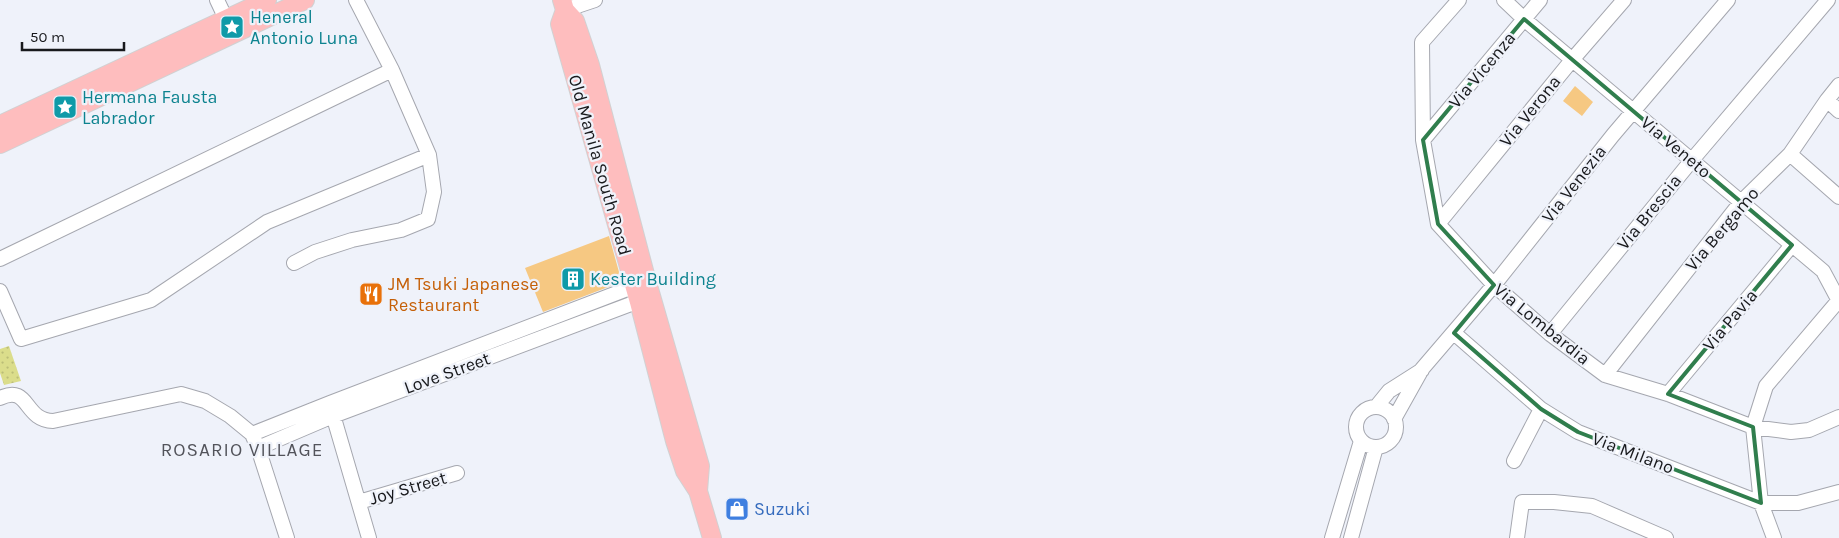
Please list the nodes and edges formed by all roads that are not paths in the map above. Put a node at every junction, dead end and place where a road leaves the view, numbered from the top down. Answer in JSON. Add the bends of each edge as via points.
{"nodes":[{"id":1,"x":216,"y":0,"type":"edge"},
{"id":2,"x":267,"y":0,"type":"edge"},
{"id":3,"x":305,"y":0,"type":"edge"},
{"id":4,"x":356,"y":0,"type":"edge"},
{"id":5,"x":595,"y":0,"type":"edge"},
{"id":6,"x":1459,"y":0,"type":"edge"},
{"id":7,"x":1504,"y":0,"type":"edge"},
{"id":8,"x":1540,"y":0,"type":"edge"},
{"id":9,"x":1624,"y":0,"type":"edge"},
{"id":10,"x":1728,"y":0,"type":"edge"},
{"id":11,"x":1828,"y":0,"type":"edge"},
{"id":12,"x":1835,"y":0,"type":"edge"},
{"id":13,"x":563,"y":5,"type":"edge"},
{"id":14,"x":1839,"y":5,"type":"edge"},
{"id":15,"x":226,"y":19,"type":"junction"},
{"id":16,"x":1524,"y":20,"type":"junction"},
{"id":17,"x":1572,"y":60,"type":"junction"},
{"id":18,"x":392,"y":70,"type":"junction"},
{"id":19,"x":1839,"y":85,"type":"edge"},
{"id":20,"x":1826,"y":100,"type":"junction"},
{"id":21,"x":1633,"y":111,"type":"junction"},
{"id":22,"x":1839,"y":111,"type":"edge"},
{"id":23,"x":0,"y":125,"type":"edge"},
{"id":24,"x":1423,"y":140,"type":"junction"},
{"id":25,"x":0,"y":144,"type":"edge"},
{"id":26,"x":1790,"y":154,"type":"junction"},
{"id":27,"x":429,"y":155,"type":"junction"},
{"id":28,"x":1692,"y":160,"type":"junction"},
{"id":29,"x":1839,"y":197,"type":"edge"},
{"id":30,"x":1741,"y":202,"type":"junction"},
{"id":31,"x":1438,"y":224,"type":"junction"},
{"id":32,"x":1792,"y":245,"type":"junction"},
{"id":33,"x":0,"y":259,"type":"edge"},
{"id":34,"x":294,"y":263,"type":"dead end"},
{"id":35,"x":1494,"y":285,"type":"junction"},
{"id":36,"x":0,"y":291,"type":"edge"},
{"id":37,"x":643,"y":292,"type":"junction"},
{"id":38,"x":1839,"y":300,"type":"edge"},
{"id":39,"x":1454,"y":333,"type":"junction"},
{"id":40,"x":1550,"y":334,"type":"junction"},
{"id":41,"x":1422,"y":369,"type":"junction"},
{"id":42,"x":1605,"y":375,"type":"junction"},
{"id":43,"x":1668,"y":394,"type":"junction"},
{"id":44,"x":0,"y":398,"type":"edge"},
{"id":45,"x":1376,"y":408,"type":"junction"},
{"id":46,"x":331,"y":409,"type":"junction"},
{"id":47,"x":1541,"y":409,"type":"junction"},
{"id":48,"x":1839,"y":417,"type":"edge"},
{"id":49,"x":1394,"y":419,"type":"junction"},
{"id":50,"x":1753,"y":427,"type":"junction"},
{"id":51,"x":252,"y":434,"type":"junction"},
{"id":52,"x":1361,"y":441,"type":"junction"},
{"id":53,"x":1376,"y":447,"type":"junction"},
{"id":54,"x":258,"y":448,"type":"junction"},
{"id":55,"x":1514,"y":461,"type":"dead end"},
{"id":56,"x":457,"y":473,"type":"dead end"},
{"id":57,"x":1839,"y":492,"type":"edge"},
{"id":58,"x":359,"y":502,"type":"junction"},
{"id":59,"x":1761,"y":503,"type":"junction"},
{"id":60,"x":287,"y":538,"type":"edge"},
{"id":61,"x":369,"y":538,"type":"edge"},
{"id":62,"x":712,"y":538,"type":"edge"},
{"id":63,"x":1332,"y":538,"type":"edge"},
{"id":64,"x":1350,"y":538,"type":"edge"},
{"id":65,"x":1518,"y":538,"type":"edge"},
{"id":66,"x":1666,"y":538,"type":"edge"},
{"id":67,"x":1774,"y":538,"type":"edge"}],
"edges":[{"from":1,"to":15,"type":"street"},
{"from":2,"to":15,"type":"main road"},
{"from":3,"to":25,"type":"main road"},
{"from":4,"to":18,"type":"street"},
{"from":5,"to":13,"type":"street"},
{"from":6,"to":24,"type":"street","via":[[1422,42]]},
{"from":7,"to":16,"type":"street","name":"Via Veneto"},
{"from":8,"to":16,"type":"street","name":"Via Vicenza"},
{"from":9,"to":17,"type":"street","name":"Via Verona"},
{"from":10,"to":21,"type":"street","name":"Via Venezia"},
{"from":11,"to":28,"type":"street","name":"Via Brescia"},
{"from":12,"to":14,"type":"street"},
{"from":13,"to":37,"type":"main road","name":"Old Manila South Road","via":[[575,20],[590,66]]},
{"from":15,"to":23,"type":"main road"},
{"from":16,"to":17,"type":"street","name":"Via Veneto"},
{"from":16,"to":24,"type":"street","name":"Via Vicenza"},
{"from":17,"to":21,"type":"street","name":"Via Veneto"},
{"from":17,"to":31,"type":"street","name":"Via Verona"},
{"from":18,"to":27,"type":"street"},
{"from":18,"to":33,"type":"street"},
{"from":19,"to":20,"type":"street","name":"Via Bergamo"},
{"from":20,"to":22,"type":"street"},
{"from":20,"to":26,"type":"street","name":"Via Bergamo"},
{"from":21,"to":28,"type":"street","name":"Via Veneto"},
{"from":21,"to":35,"type":"street","name":"Via Venezia"},
{"from":24,"to":31,"type":"street"},
{"from":26,"to":29,"type":"street"},
{"from":26,"to":30,"type":"street","name":"Via Bergamo"},
{"from":27,"to":34,"type":"street","via":[[434,192],[428,219],[401,230],[315,252]]},
{"from":27,"to":36,"type":"street","via":[[267,222],[151,300],[21,338]]},
{"from":28,"to":30,"type":"street","name":"Via Veneto"},
{"from":28,"to":40,"type":"street","name":"Via Brescia"},
{"from":30,"to":32,"type":"street","name":"Via Veneto"},
{"from":30,"to":42,"type":"street","name":"Via Bergamo"},
{"from":31,"to":35,"type":"street","name":"Via Lombardia"},
{"from":32,"to":38,"type":"street","name":"Via Veneto","via":[[1823,271]]},
{"from":32,"to":43,"type":"street","name":"Via Pavia"},
{"from":35,"to":39,"type":"street","name":"Via Venezia"},
{"from":35,"to":40,"type":"street","name":"Via Lombardia"},
{"from":37,"to":46,"type":"street","name":"Love Street"},
{"from":37,"to":62,"type":"main road","name":"Old Manila South Road","via":[[700,466],[698,490]]},
{"from":38,"to":50,"type":"street","via":[[1766,386]]},
{"from":39,"to":41,"type":"street","name":"Via Venezia"},
{"from":39,"to":47,"type":"street","name":"Via Milano"},
{"from":40,"to":42,"type":"street","name":"Via Lombardia"},
{"from":41,"to":45,"type":"street","via":[[1388,392]]},
{"from":41,"to":49,"type":"street"},
{"from":42,"to":43,"type":"street","name":"Via Lombardia"},
{"from":43,"to":50,"type":"street","name":"Via Lombardia"},
{"from":44,"to":51,"type":"street","via":[[15,394],[40,420],[53,421],[181,394],[205,402],[230,416]]},
{"from":45,"to":49,"type":"street","via":[[1387,411]]},
{"from":45,"to":52,"type":"street","via":[[1364,411],[1356,422]]},
{"from":46,"to":51,"type":"street","name":"Love Street"},
{"from":46,"to":54,"type":"street","name":"Love Street"},
{"from":46,"to":58,"type":"street"},
{"from":47,"to":55,"type":"street"},
{"from":47,"to":59,"type":"street","name":"Via Milano","via":[[1578,432]]},
{"from":48,"to":50,"type":"street","name":"Via Lombardia","via":[[1809,430],[1791,432]]},
{"from":49,"to":53,"type":"street","via":[[1392,438]]},
{"from":50,"to":59,"type":"street"},
{"from":51,"to":54,"type":"street"},
{"from":52,"to":53,"type":"street"},
{"from":52,"to":63,"type":"street"},
{"from":53,"to":64,"type":"street"},
{"from":54,"to":60,"type":"street"},
{"from":56,"to":58,"type":"street","name":"Joy Street"},
{"from":57,"to":59,"type":"street","name":"Via Milano","via":[[1798,503]]},
{"from":58,"to":61,"type":"street"},
{"from":59,"to":67,"type":"street"},
{"from":65,"to":66,"type":"street","via":[[1522,502],[1592,506]]}]}
